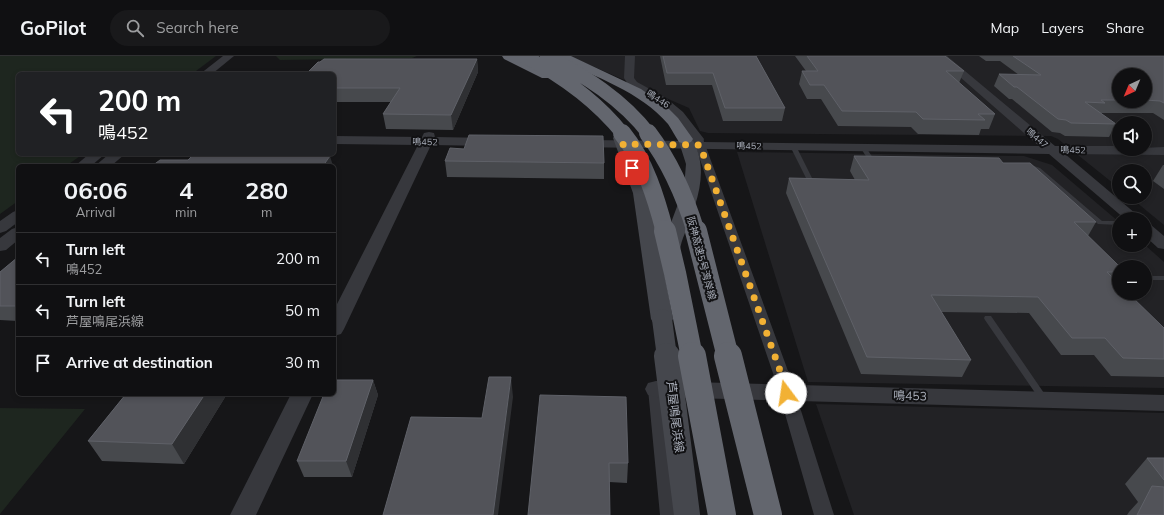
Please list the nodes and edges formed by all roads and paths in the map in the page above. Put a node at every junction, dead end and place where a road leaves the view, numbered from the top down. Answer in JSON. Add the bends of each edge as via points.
{"nodes":[{"id":1,"x":508,"y":56,"type":"edge"},
{"id":2,"x":524,"y":56,"type":"edge"},
{"id":3,"x":547,"y":56,"type":"edge"},
{"id":4,"x":561,"y":56,"type":"edge"},
{"id":5,"x":630,"y":56,"type":"edge"},
{"id":6,"x":941,"y":56,"type":"edge"},
{"id":7,"x":233,"y":58,"type":"edge"},
{"id":8,"x":208,"y":72,"type":"edge"},
{"id":9,"x":222,"y":72,"type":"edge"},
{"id":10,"x":336,"y":135,"type":"edge"},
{"id":11,"x":427,"y":139,"type":"junction"},
{"id":12,"x":336,"y":140,"type":"edge"},
{"id":13,"x":502,"y":140,"type":"edge"},
{"id":14,"x":570,"y":141,"type":"edge"},
{"id":15,"x":621,"y":141,"type":"junction"},
{"id":16,"x":693,"y":142,"type":"junction"},
{"id":17,"x":1112,"y":145,"type":"edge"},
{"id":18,"x":793,"y":146,"type":"junction"},
{"id":19,"x":1152,"y":146,"type":"edge"},
{"id":20,"x":1164,"y":146,"type":"edge"},
{"id":21,"x":863,"y":147,"type":"junction"},
{"id":22,"x":1048,"y":147,"type":"junction"},
{"id":23,"x":1164,"y":151,"type":"edge"},
{"id":24,"x":95,"y":156,"type":"edge"},
{"id":25,"x":115,"y":156,"type":"edge"},
{"id":26,"x":886,"y":160,"type":"edge"},
{"id":27,"x":85,"y":164,"type":"edge"},
{"id":28,"x":105,"y":164,"type":"edge"},
{"id":29,"x":1025,"y":165,"type":"edge"},
{"id":30,"x":811,"y":182,"type":"edge"},
{"id":31,"x":1126,"y":212,"type":"edge"},
{"id":32,"x":16,"y":216,"type":"edge"},
{"id":33,"x":1112,"y":223,"type":"edge"},
{"id":34,"x":0,"y":228,"type":"edge"},
{"id":35,"x":16,"y":234,"type":"edge"},
{"id":36,"x":1152,"y":234,"type":"edge"},
{"id":37,"x":1164,"y":244,"type":"edge"},
{"id":38,"x":0,"y":246,"type":"edge"},
{"id":39,"x":1152,"y":278,"type":"edge"},
{"id":40,"x":1164,"y":278,"type":"edge"},
{"id":41,"x":988,"y":318,"type":"dead end"},
{"id":42,"x":662,"y":319,"type":"junction"},
{"id":43,"x":336,"y":325,"type":"edge"},
{"id":44,"x":656,"y":389,"type":"joint"},
{"id":45,"x":786,"y":393,"type":"junction"},
{"id":46,"x":301,"y":396,"type":"edge"},
{"id":47,"x":1045,"y":400,"type":"junction"},
{"id":48,"x":1164,"y":403,"type":"edge"},
{"id":49,"x":243,"y":515,"type":"edge"},
{"id":50,"x":670,"y":515,"type":"edge"},
{"id":51,"x":687,"y":515,"type":"edge"},
{"id":52,"x":722,"y":515,"type":"edge"},
{"id":53,"x":768,"y":515,"type":"edge"},
{"id":54,"x":824,"y":515,"type":"edge"}],
"edges":[{"from":1,"to":15,"type":"highway","via":[[562,83],[581,97]]},
{"from":2,"to":52,"type":"highway","bridge":true,"via":[[558,75],[600,107],[636,152],[647,177],[674,265]]},
{"from":3,"to":53,"type":"highway","name":"阪神高速5号湾岸線","bridge":true,"via":[[597,85],[622,105],[643,126],[660,150],[678,184],[692,218],[709,279]]},
{"from":4,"to":16,"type":"highway","via":[[652,103]]},
{"from":5,"to":16,"type":"street","name":"鳴446","via":[[629,78],[679,114]]},
{"from":6,"to":22,"type":"street","name":"鳴447"},
{"from":7,"to":8,"type":"street"},
{"from":7,"to":9,"type":"street"},
{"from":10,"to":11,"type":"street","name":"鳴452"},
{"from":11,"to":12,"type":"street","name":"鳴452"},
{"from":11,"to":13,"type":"street","name":"鳴452"},
{"from":11,"to":43,"type":"street"},
{"from":14,"to":15,"type":"street","name":"鳴452"},
{"from":15,"to":16,"type":"street","name":"鳴452"},
{"from":15,"to":42,"type":"main road","name":"芦屋鳴尾浜線","via":[[641,193]]},
{"from":16,"to":18,"type":"street","name":"鳴452"},
{"from":16,"to":22,"type":"street","name":"鳴452"},
{"from":16,"to":42,"type":"main road","name":"芦屋鳴尾浜線","via":[[692,188],[670,248]]},
{"from":16,"to":45,"type":"street","via":[[783,379]]},
{"from":17,"to":22,"type":"street","name":"鳴452"},
{"from":18,"to":21,"type":"street","name":"鳴452"},
{"from":18,"to":30,"type":"lane"},
{"from":19,"to":20,"type":"street"},
{"from":21,"to":22,"type":"street","name":"鳴452"},
{"from":21,"to":26,"type":"lane","via":[[871,160]]},
{"from":22,"to":23,"type":"street","name":"鳴452"},
{"from":22,"to":31,"type":"street","name":"鳴447"},
{"from":24,"to":27,"type":"street"},
{"from":25,"to":28,"type":"street"},
{"from":29,"to":33,"type":"lane","via":[[1038,169],[1100,223]]},
{"from":32,"to":34,"type":"street"},
{"from":35,"to":38,"type":"street"},
{"from":36,"to":37,"type":"street"},
{"from":39,"to":40,"type":"lane"},
{"from":41,"to":47,"type":"lane"},
{"from":42,"to":51,"type":"main road","name":"芦屋鳴尾浜線","bridge":true},
{"from":44,"to":45,"type":"street","name":"鳴453"},
{"from":44,"to":50,"type":"street"},
{"from":45,"to":47,"type":"street","name":"鳴453"},
{"from":45,"to":54,"type":"street"},
{"from":46,"to":49,"type":"street"},
{"from":47,"to":48,"type":"street","name":"鳴453"}]}
